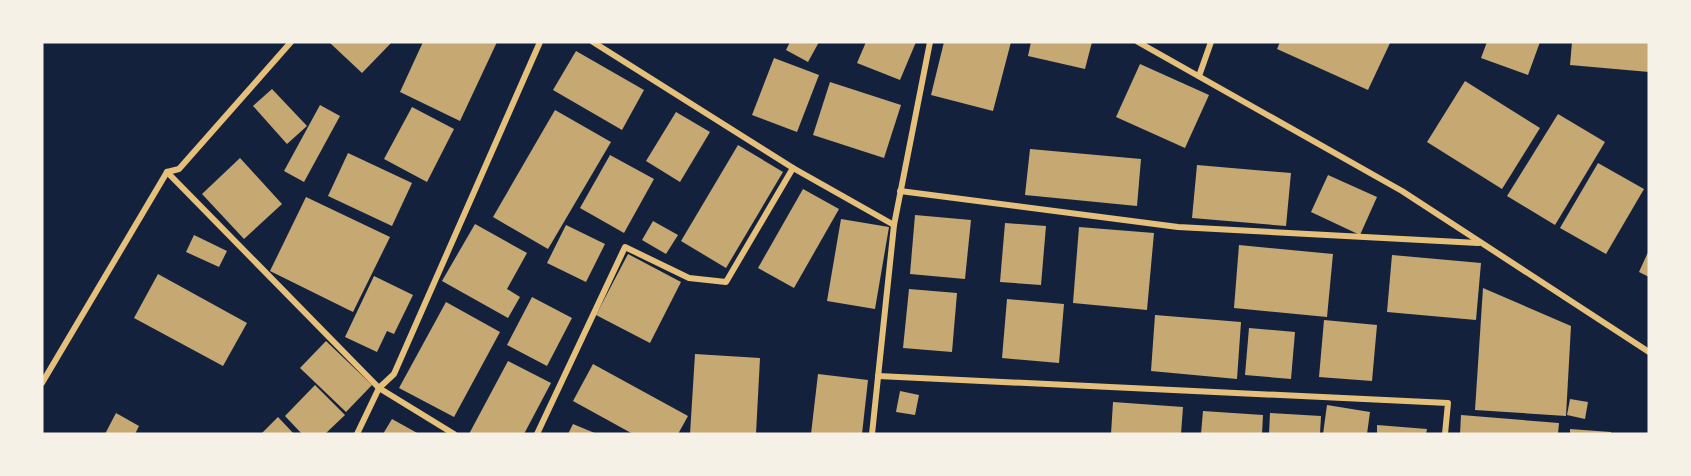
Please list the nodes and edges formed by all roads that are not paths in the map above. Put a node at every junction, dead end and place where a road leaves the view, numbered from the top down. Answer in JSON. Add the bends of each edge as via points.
{"nodes":[{"id":1,"x":291,"y":42,"type":"edge"},
{"id":2,"x":540,"y":42,"type":"edge"},
{"id":3,"x":593,"y":42,"type":"edge"},
{"id":4,"x":930,"y":42,"type":"edge"},
{"id":5,"x":1138,"y":42,"type":"edge"},
{"id":6,"x":1211,"y":42,"type":"edge"},
{"id":7,"x":1199,"y":76,"type":"junction"},
{"id":8,"x":793,"y":168,"type":"junction"},
{"id":9,"x":167,"y":172,"type":"junction"},
{"id":10,"x":900,"y":191,"type":"junction"},
{"id":11,"x":894,"y":225,"type":"junction"},
{"id":12,"x":1481,"y":243,"type":"junction"},
{"id":13,"x":1649,"y":352,"type":"edge"},
{"id":14,"x":878,"y":376,"type":"junction"},
{"id":15,"x":42,"y":383,"type":"edge"},
{"id":16,"x":379,"y":388,"type":"junction"},
{"id":17,"x":357,"y":434,"type":"edge"},
{"id":18,"x":454,"y":434,"type":"edge"},
{"id":19,"x":537,"y":434,"type":"edge"},
{"id":20,"x":872,"y":434,"type":"edge"},
{"id":21,"x":1446,"y":434,"type":"edge"}],
"edges":[{"from":1,"to":9,"type":"street","via":[[179,169]]},
{"from":2,"to":16,"type":"street","via":[[394,374]]},
{"from":3,"to":8,"type":"street"},
{"from":4,"to":10,"type":"street"},
{"from":5,"to":7,"type":"street"},
{"from":6,"to":7,"type":"street"},
{"from":7,"to":12,"type":"street","via":[[1402,191]]},
{"from":8,"to":11,"type":"street"},
{"from":8,"to":19,"type":"street","via":[[726,282],[689,278],[625,247]]},
{"from":9,"to":15,"type":"street"},
{"from":9,"to":16,"type":"street"},
{"from":10,"to":11,"type":"street"},
{"from":10,"to":12,"type":"street","via":[[1178,227]]},
{"from":11,"to":14,"type":"street"},
{"from":12,"to":13,"type":"street"},
{"from":14,"to":20,"type":"street"},
{"from":14,"to":21,"type":"street","via":[[1448,403]]},
{"from":16,"to":17,"type":"street"},
{"from":16,"to":18,"type":"street"}]}
